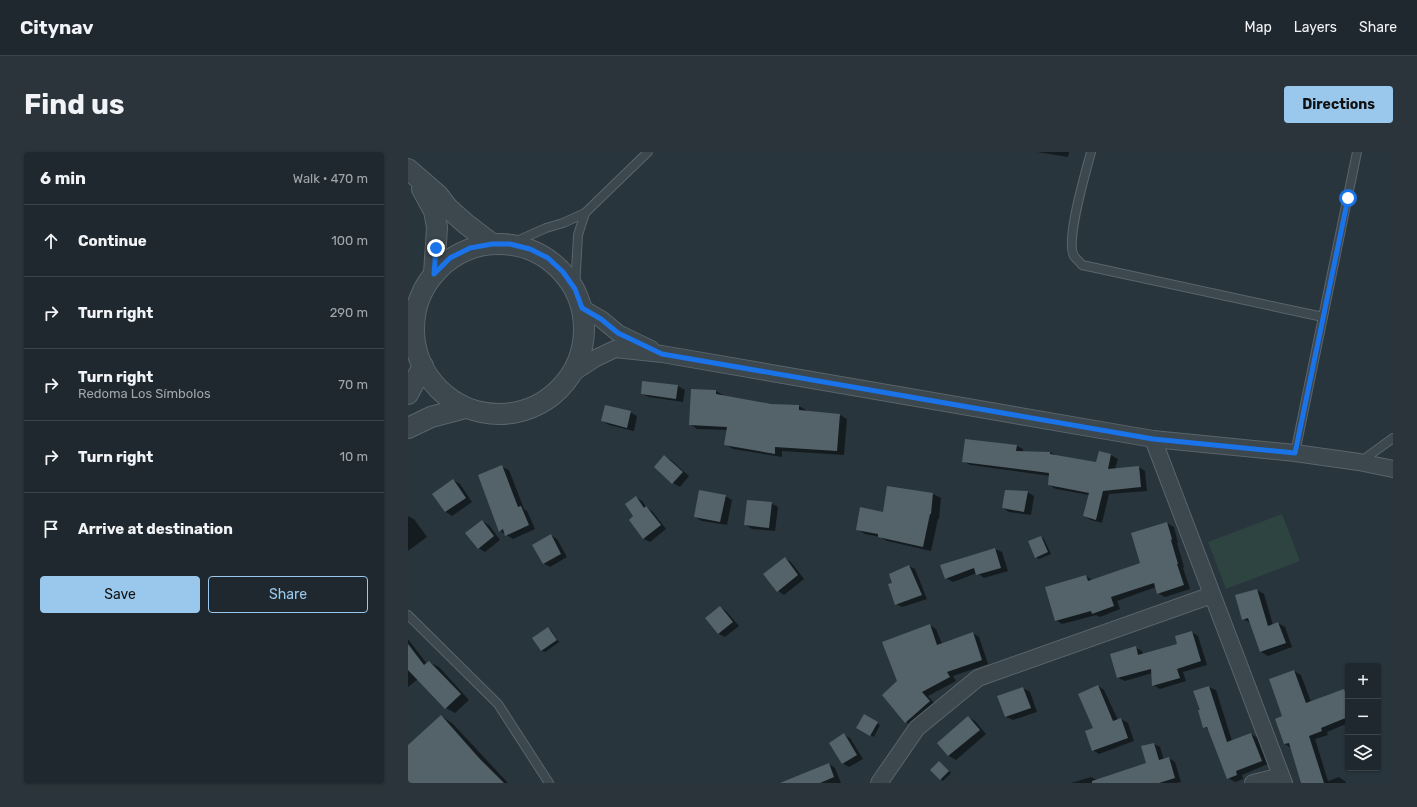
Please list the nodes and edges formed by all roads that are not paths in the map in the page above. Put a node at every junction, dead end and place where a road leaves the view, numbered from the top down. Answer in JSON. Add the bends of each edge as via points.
{"nodes":[{"id":1,"x":648,"y":152,"type":"edge"},
{"id":2,"x":1091,"y":152,"type":"edge"},
{"id":3,"x":1357,"y":152,"type":"edge"},
{"id":4,"x":412,"y":173,"type":"edge"},
{"id":5,"x":585,"y":213,"type":"junction"},
{"id":6,"x":501,"y":244,"type":"junction"},
{"id":7,"x":434,"y":274,"type":"junction"},
{"id":8,"x":575,"y":289,"type":"junction"},
{"id":9,"x":415,"y":295,"type":"edge"},
{"id":10,"x":582,"y":308,"type":"junction"},
{"id":11,"x":1323,"y":316,"type":"junction"},
{"id":12,"x":662,"y":354,"type":"junction"},
{"id":13,"x":417,"y":359,"type":"edge"},
{"id":14,"x":573,"y":373,"type":"junction"},
{"id":15,"x":408,"y":394,"type":"edge"},
{"id":16,"x":465,"y":408,"type":"junction"},
{"id":17,"x":408,"y":428,"type":"edge"},
{"id":18,"x":1393,"y":438,"type":"edge"},
{"id":19,"x":1153,"y":439,"type":"junction"},
{"id":20,"x":1295,"y":453,"type":"junction"},
{"id":21,"x":1359,"y":462,"type":"junction"},
{"id":22,"x":1393,"y":469,"type":"edge"},
{"id":23,"x":1212,"y":595,"type":"junction"},
{"id":24,"x":408,"y":616,"type":"edge"},
{"id":25,"x":1283,"y":780,"type":"edge"},
{"id":26,"x":548,"y":783,"type":"edge"},
{"id":27,"x":879,"y":783,"type":"edge"},
{"id":28,"x":1253,"y":783,"type":"edge"}],
"edges":[{"from":1,"to":5,"type":"lane"},
{"from":2,"to":11,"type":"lane","via":[[1071,243],[1074,256],[1082,265]]},
{"from":3,"to":11,"type":"lane"},
{"from":4,"to":6,"type":"street","via":[[466,224]]},
{"from":4,"to":7,"type":"street","via":[[434,211],[437,227]]},
{"from":5,"to":6,"type":"lane"},
{"from":5,"to":8,"type":"lane","via":[[578,235]]},
{"from":6,"to":7,"type":"street","via":[[470,248],[450,258]]},
{"from":6,"to":8,"type":"street","via":[[530,249],[548,258],[563,272]]},
{"from":7,"to":9,"type":"street"},
{"from":8,"to":10,"type":"street"},
{"from":9,"to":13,"type":"street"},
{"from":10,"to":12,"type":"street","via":[[618,333]]},
{"from":10,"to":14,"type":"street","via":[[584,341]]},
{"from":11,"to":20,"type":"lane"},
{"from":12,"to":14,"type":"street","via":[[615,349]]},
{"from":12,"to":19,"type":"street"},
{"from":13,"to":15,"type":"street"},
{"from":13,"to":16,"type":"street","via":[[440,391]]},
{"from":14,"to":16,"type":"street","via":[[557,392],[537,406],[514,414],[489,414]]},
{"from":16,"to":17,"type":"street","via":[[431,417]]},
{"from":18,"to":21,"type":"lane"},
{"from":19,"to":20,"type":"street"},
{"from":19,"to":23,"type":"street"},
{"from":20,"to":21,"type":"street"},
{"from":21,"to":22,"type":"street"},
{"from":23,"to":25,"type":"street"},
{"from":23,"to":27,"type":"street","via":[[978,678],[917,728]]},
{"from":24,"to":26,"type":"lane","via":[[498,704]]},
{"from":25,"to":28,"type":"street"}]}
